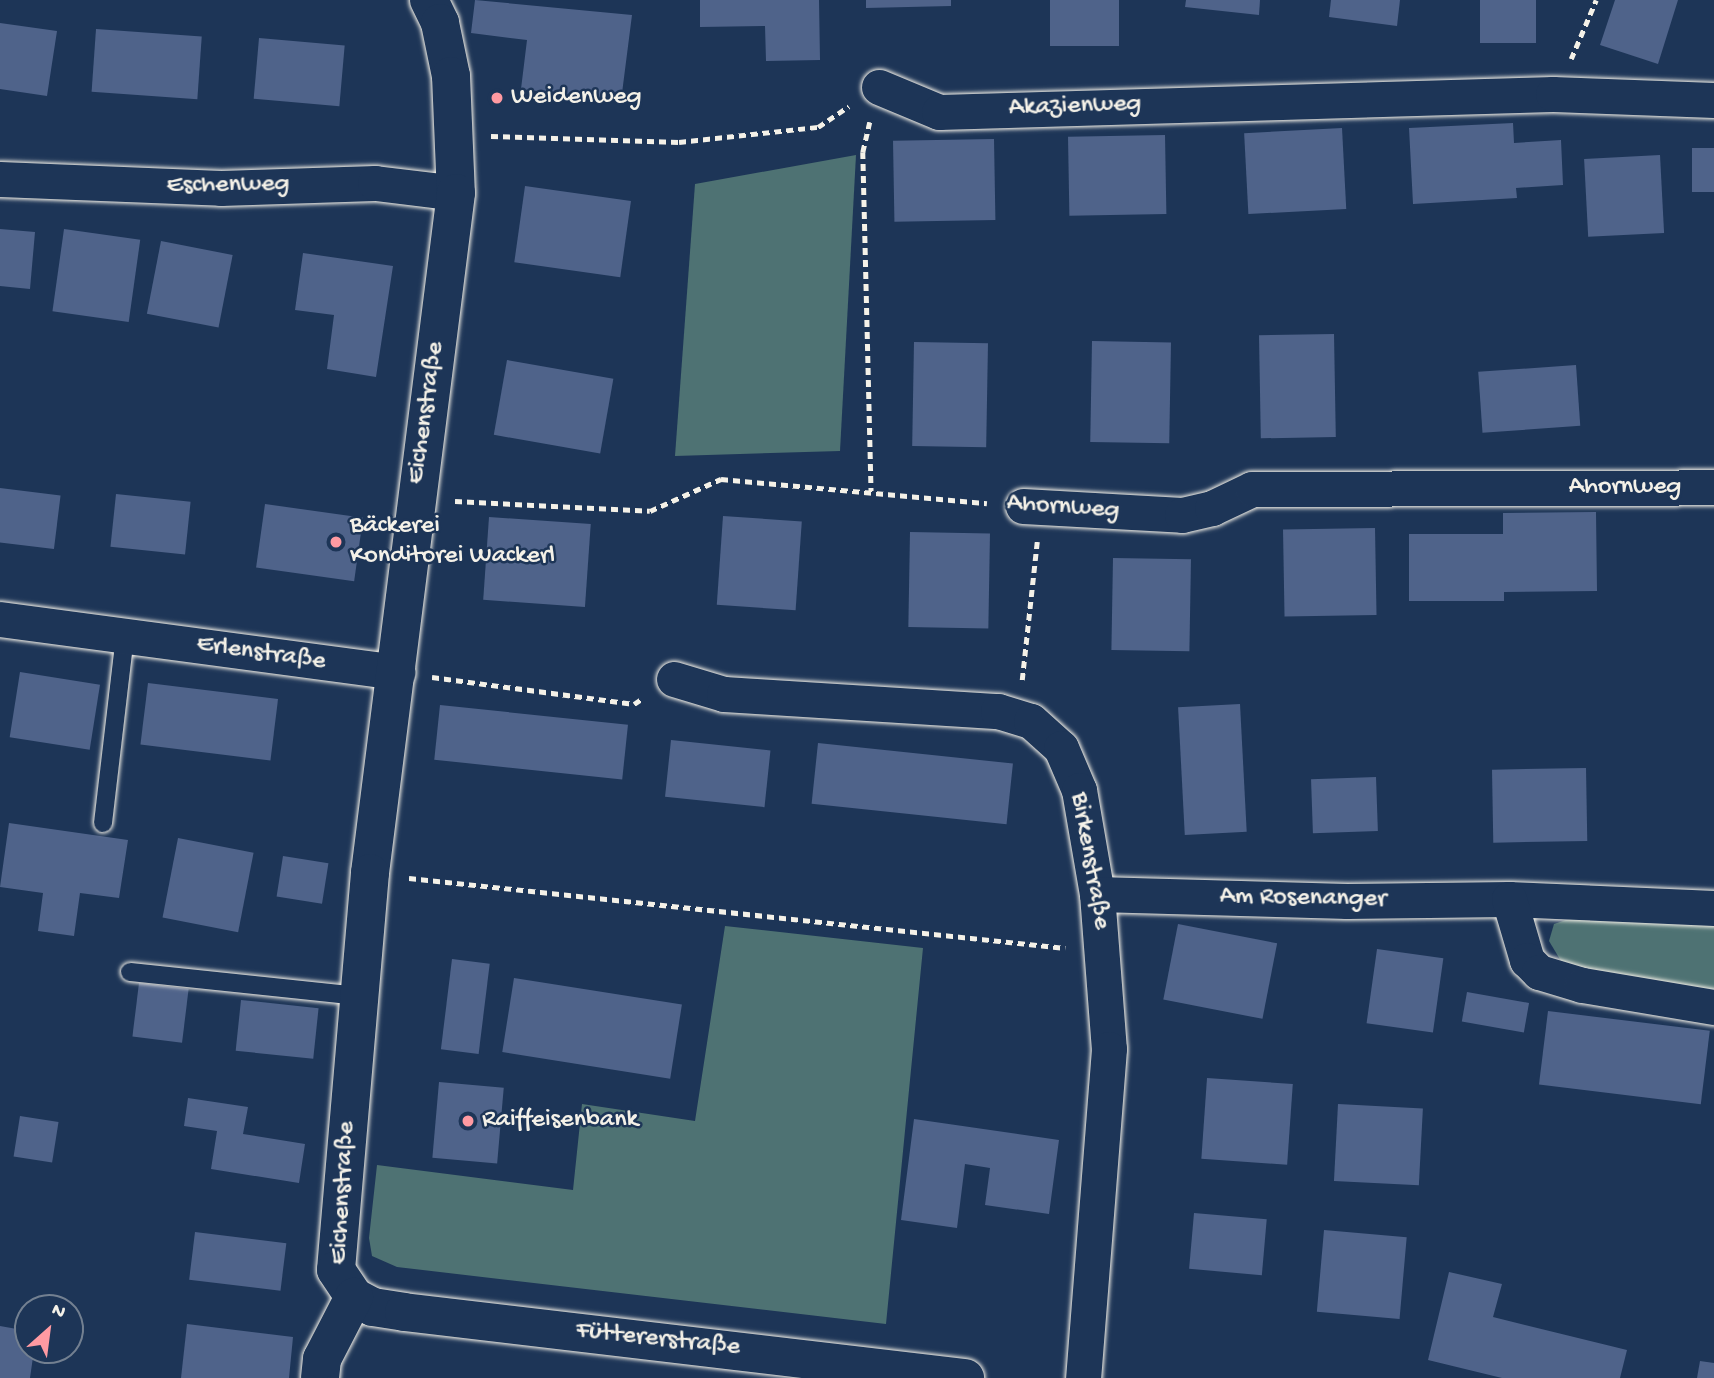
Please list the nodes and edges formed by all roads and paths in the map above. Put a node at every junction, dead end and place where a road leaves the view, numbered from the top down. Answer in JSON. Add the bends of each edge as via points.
{"nodes":[{"id":1,"x":429,"y":0,"type":"edge"},
{"id":2,"x":1597,"y":0,"type":"edge"},
{"id":3,"x":879,"y":87,"type":"junction"},
{"id":4,"x":1553,"y":94,"type":"junction"},
{"id":5,"x":1714,"y":100,"type":"edge"},
{"id":6,"x":454,"y":135,"type":"junction"},
{"id":7,"x":0,"y":178,"type":"edge"},
{"id":8,"x":456,"y":193,"type":"junction"},
{"id":9,"x":1714,"y":487,"type":"edge"},
{"id":10,"x":870,"y":491,"type":"junction"},
{"id":11,"x":415,"y":499,"type":"junction"},
{"id":12,"x":1032,"y":506,"type":"junction"},
{"id":13,"x":0,"y":619,"type":"edge"},
{"id":14,"x":125,"y":635,"type":"junction"},
{"id":15,"x":397,"y":672,"type":"junction"},
{"id":16,"x":674,"y":678,"type":"joint"},
{"id":17,"x":1014,"y":715,"type":"junction"},
{"id":18,"x":103,"y":823,"type":"dead end"},
{"id":19,"x":370,"y":873,"type":"junction"},
{"id":20,"x":1097,"y":894,"type":"junction"},
{"id":21,"x":1509,"y":899,"type":"junction"},
{"id":22,"x":1714,"y":908,"type":"edge"},
{"id":23,"x":1102,"y":943,"type":"junction"},
{"id":24,"x":130,"y":972,"type":"dead end"},
{"id":25,"x":357,"y":996,"type":"junction"},
{"id":26,"x":1714,"y":1007,"type":"edge"},
{"id":27,"x":354,"y":1297,"type":"junction"},
{"id":28,"x":320,"y":1378,"type":"edge"},
{"id":29,"x":965,"y":1378,"type":"edge"},
{"id":30,"x":1083,"y":1378,"type":"edge"}],
"edges":[{"from":1,"to":6,"type":"street","name":"Eichenstraße","via":[[440,23],[451,76]]},
{"from":2,"to":4,"type":"path"},
{"from":3,"to":4,"type":"street","name":"Akazienweg","via":[[939,112]]},
{"from":3,"to":6,"type":"path","via":[[818,127],[679,142]]},
{"from":3,"to":10,"type":"path","via":[[863,152]]},
{"from":4,"to":5,"type":"street","name":"Akazienweg"},
{"from":6,"to":8,"type":"street","name":"Eichenstraße"},
{"from":7,"to":8,"type":"street","name":"Eschenweg","via":[[221,188],[375,183]]},
{"from":8,"to":11,"type":"street","name":"Eichenstraße"},
{"from":9,"to":12,"type":"street","name":"Ahornweg","via":[[1252,489],[1212,508],[1182,515]]},
{"from":10,"to":11,"type":"path","name":"Ahornweg","via":[[721,479],[650,511]]},
{"from":10,"to":12,"type":"path","name":"Ahornweg"},
{"from":11,"to":15,"type":"street","name":"Eichenstraße"},
{"from":12,"to":17,"type":"path","via":[[1021,687]]},
{"from":13,"to":14,"type":"street","name":"Erlenstraße"},
{"from":14,"to":15,"type":"street","name":"Erlenstraße"},
{"from":14,"to":18,"type":"lane"},
{"from":15,"to":16,"type":"path","via":[[634,704]]},
{"from":15,"to":19,"type":"street","name":"Eichenstraße"},
{"from":16,"to":17,"type":"street","name":"Birkenstraße","via":[[724,694]]},
{"from":17,"to":20,"type":"street","name":"Birkenstraße","via":[[1048,732],[1070,765],[1079,790]]},
{"from":19,"to":23,"type":"path","via":[[1062,949]]},
{"from":19,"to":25,"type":"street","name":"Eichenstraße"},
{"from":20,"to":21,"type":"street","name":"Am Rosenanger","via":[[1347,901]]},
{"from":20,"to":23,"type":"street","name":"Birkenstraße"},
{"from":21,"to":22,"type":"street","name":"Am Rosenanger"},
{"from":21,"to":26,"type":"street","via":[[1527,960],[1539,972],[1583,985]]},
{"from":23,"to":30,"type":"street","name":"Birkenstraße","via":[[1109,1049]]},
{"from":24,"to":25,"type":"lane"},
{"from":25,"to":27,"type":"street","name":"Eichenstraße","via":[[336,1270]]},
{"from":27,"to":28,"type":"street","name":"Eichenstraße","via":[[322,1359]]},
{"from":27,"to":29,"type":"street","name":"Füttererstraße","via":[[373,1307],[404,1312]]}]}
